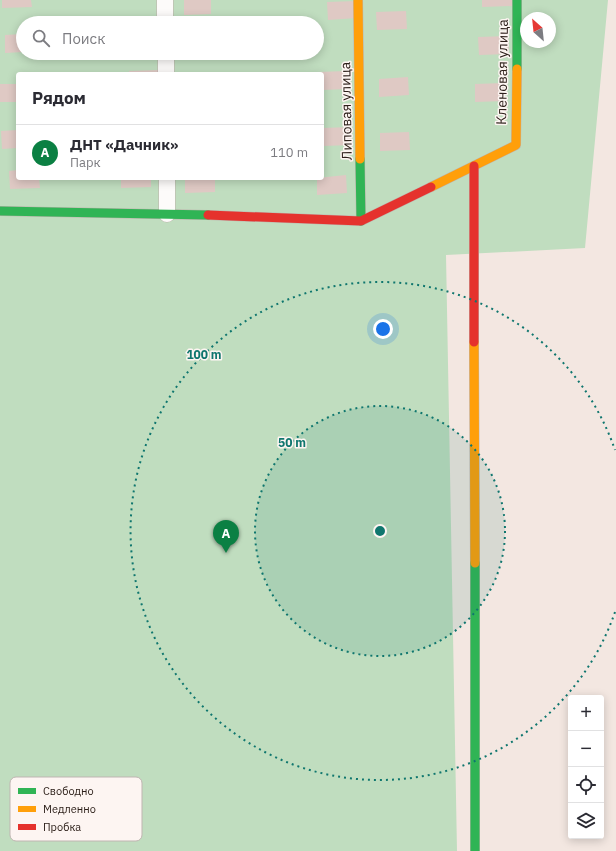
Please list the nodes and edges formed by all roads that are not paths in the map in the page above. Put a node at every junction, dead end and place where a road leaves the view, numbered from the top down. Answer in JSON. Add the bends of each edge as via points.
{"nodes":[{"id":1,"x":165,"y":0,"type":"edge"},
{"id":2,"x":358,"y":0,"type":"edge"},
{"id":3,"x":517,"y":0,"type":"edge"},
{"id":4,"x":165,"y":16,"type":"edge"},
{"id":5,"x":166,"y":60,"type":"edge"},
{"id":6,"x":166,"y":72,"type":"edge"},
{"id":7,"x":474,"y":166,"type":"junction"},
{"id":8,"x":166,"y":180,"type":"edge"},
{"id":9,"x":0,"y":211,"type":"edge"},
{"id":10,"x":167,"y":214,"type":"junction"},
{"id":11,"x":361,"y":221,"type":"junction"},
{"id":12,"x":475,"y":851,"type":"edge"}],
"edges":[{"from":1,"to":4,"type":"street"},
{"from":2,"to":11,"type":"street","name":"Липовая улица"},
{"from":3,"to":7,"type":"street","name":"Кленовая улица","via":[[516,145]]},
{"from":5,"to":6,"type":"street"},
{"from":7,"to":11,"type":"street"},
{"from":7,"to":12,"type":"street"},
{"from":8,"to":10,"type":"street"},
{"from":9,"to":10,"type":"street"},
{"from":10,"to":11,"type":"street"}]}
